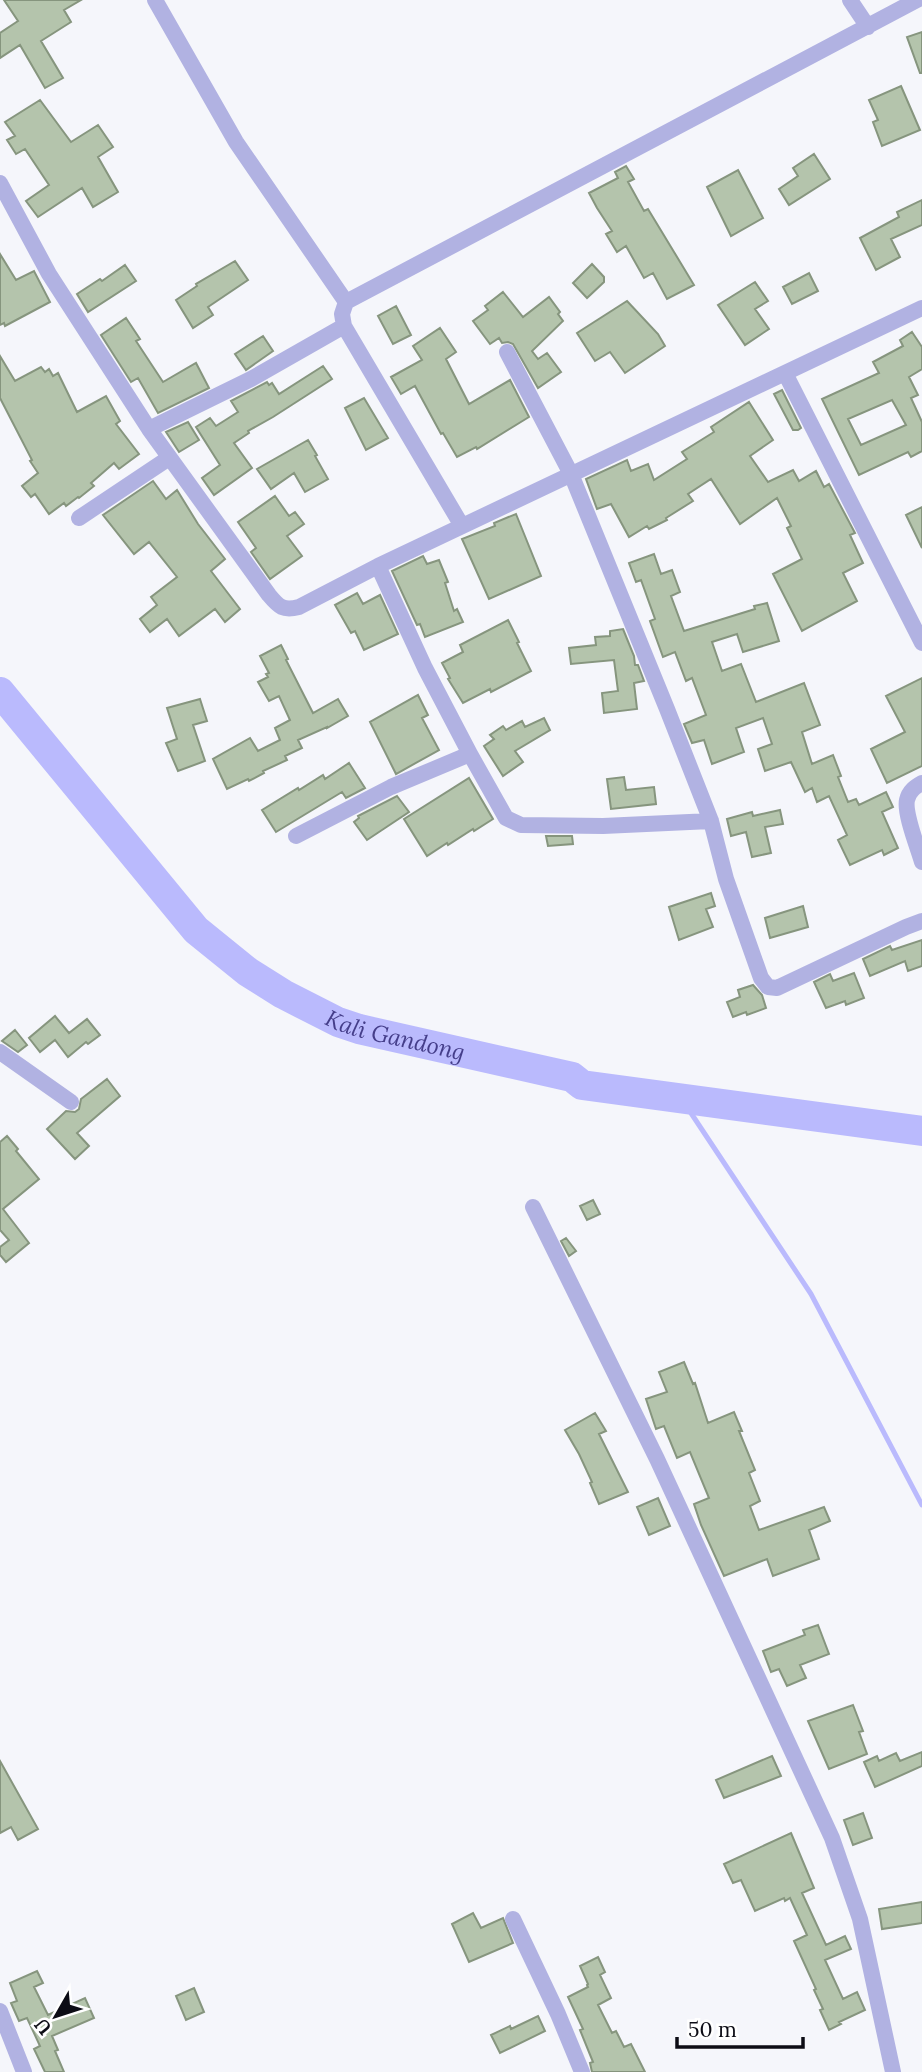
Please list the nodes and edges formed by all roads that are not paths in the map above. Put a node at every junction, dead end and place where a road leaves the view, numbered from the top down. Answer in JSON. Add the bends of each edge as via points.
{"nodes":[{"id":1,"x":155,"y":0,"type":"edge"},
{"id":2,"x":850,"y":0,"type":"edge"},
{"id":3,"x":917,"y":0,"type":"edge"},
{"id":4,"x":868,"y":27,"type":"junction"},
{"id":5,"x":0,"y":183,"type":"edge"},
{"id":6,"x":346,"y":302,"type":"junction"},
{"id":7,"x":922,"y":308,"type":"edge"},
{"id":8,"x":344,"y":326,"type":"junction"},
{"id":9,"x":507,"y":352,"type":"dead end"},
{"id":10,"x":785,"y":373,"type":"junction"},
{"id":11,"x":149,"y":429,"type":"junction"},
{"id":12,"x":169,"y":458,"type":"junction"},
{"id":13,"x":571,"y":474,"type":"junction"},
{"id":14,"x":79,"y":518,"type":"dead end"},
{"id":15,"x":462,"y":526,"type":"junction"},
{"id":16,"x":378,"y":566,"type":"junction"},
{"id":17,"x":922,"y":643,"type":"edge"},
{"id":18,"x":470,"y":754,"type":"junction"},
{"id":19,"x":922,"y":783,"type":"edge"},
{"id":20,"x":711,"y":821,"type":"junction"},
{"id":21,"x":296,"y":836,"type":"dead end"},
{"id":22,"x":922,"y":862,"type":"edge"},
{"id":23,"x":922,"y":921,"type":"edge"},
{"id":24,"x":0,"y":1052,"type":"edge"},
{"id":25,"x":71,"y":1102,"type":"dead end"},
{"id":26,"x":533,"y":1207,"type":"dead end"},
{"id":27,"x":513,"y":1919,"type":"dead end"},
{"id":28,"x":0,"y":2011,"type":"edge"},
{"id":29,"x":23,"y":2072,"type":"edge"},
{"id":30,"x":582,"y":2072,"type":"edge"},
{"id":31,"x":893,"y":2072,"type":"edge"}],
"edges":[{"from":1,"to":6,"type":"street","via":[[229,131]]},
{"from":2,"to":4,"type":"street"},
{"from":3,"to":4,"type":"street"},
{"from":4,"to":6,"type":"street"},
{"from":5,"to":11,"type":"street","via":[[49,274]]},
{"from":6,"to":8,"type":"street"},
{"from":7,"to":10,"type":"street"},
{"from":8,"to":11,"type":"street"},
{"from":8,"to":15,"type":"street"},
{"from":9,"to":13,"type":"street"},
{"from":10,"to":13,"type":"street"},
{"from":10,"to":17,"type":"street"},
{"from":11,"to":12,"type":"street"},
{"from":12,"to":14,"type":"street"},
{"from":12,"to":16,"type":"street","via":[[274,601],[291,609],[299,607]]},
{"from":13,"to":15,"type":"street"},
{"from":13,"to":20,"type":"street"},
{"from":15,"to":16,"type":"street"},
{"from":16,"to":18,"type":"street"},
{"from":18,"to":20,"type":"street","via":[[506,818],[521,825]]},
{"from":18,"to":21,"type":"street","via":[[391,787]]},
{"from":19,"to":22,"type":"street","via":[[912,789],[907,801]]},
{"from":20,"to":23,"type":"street","via":[[730,891],[768,987],[777,988]]},
{"from":24,"to":25,"type":"street"},
{"from":26,"to":31,"type":"street","via":[[657,1459],[832,1838],[860,1919]]},
{"from":27,"to":30,"type":"street"},
{"from":28,"to":29,"type":"street"}]}
